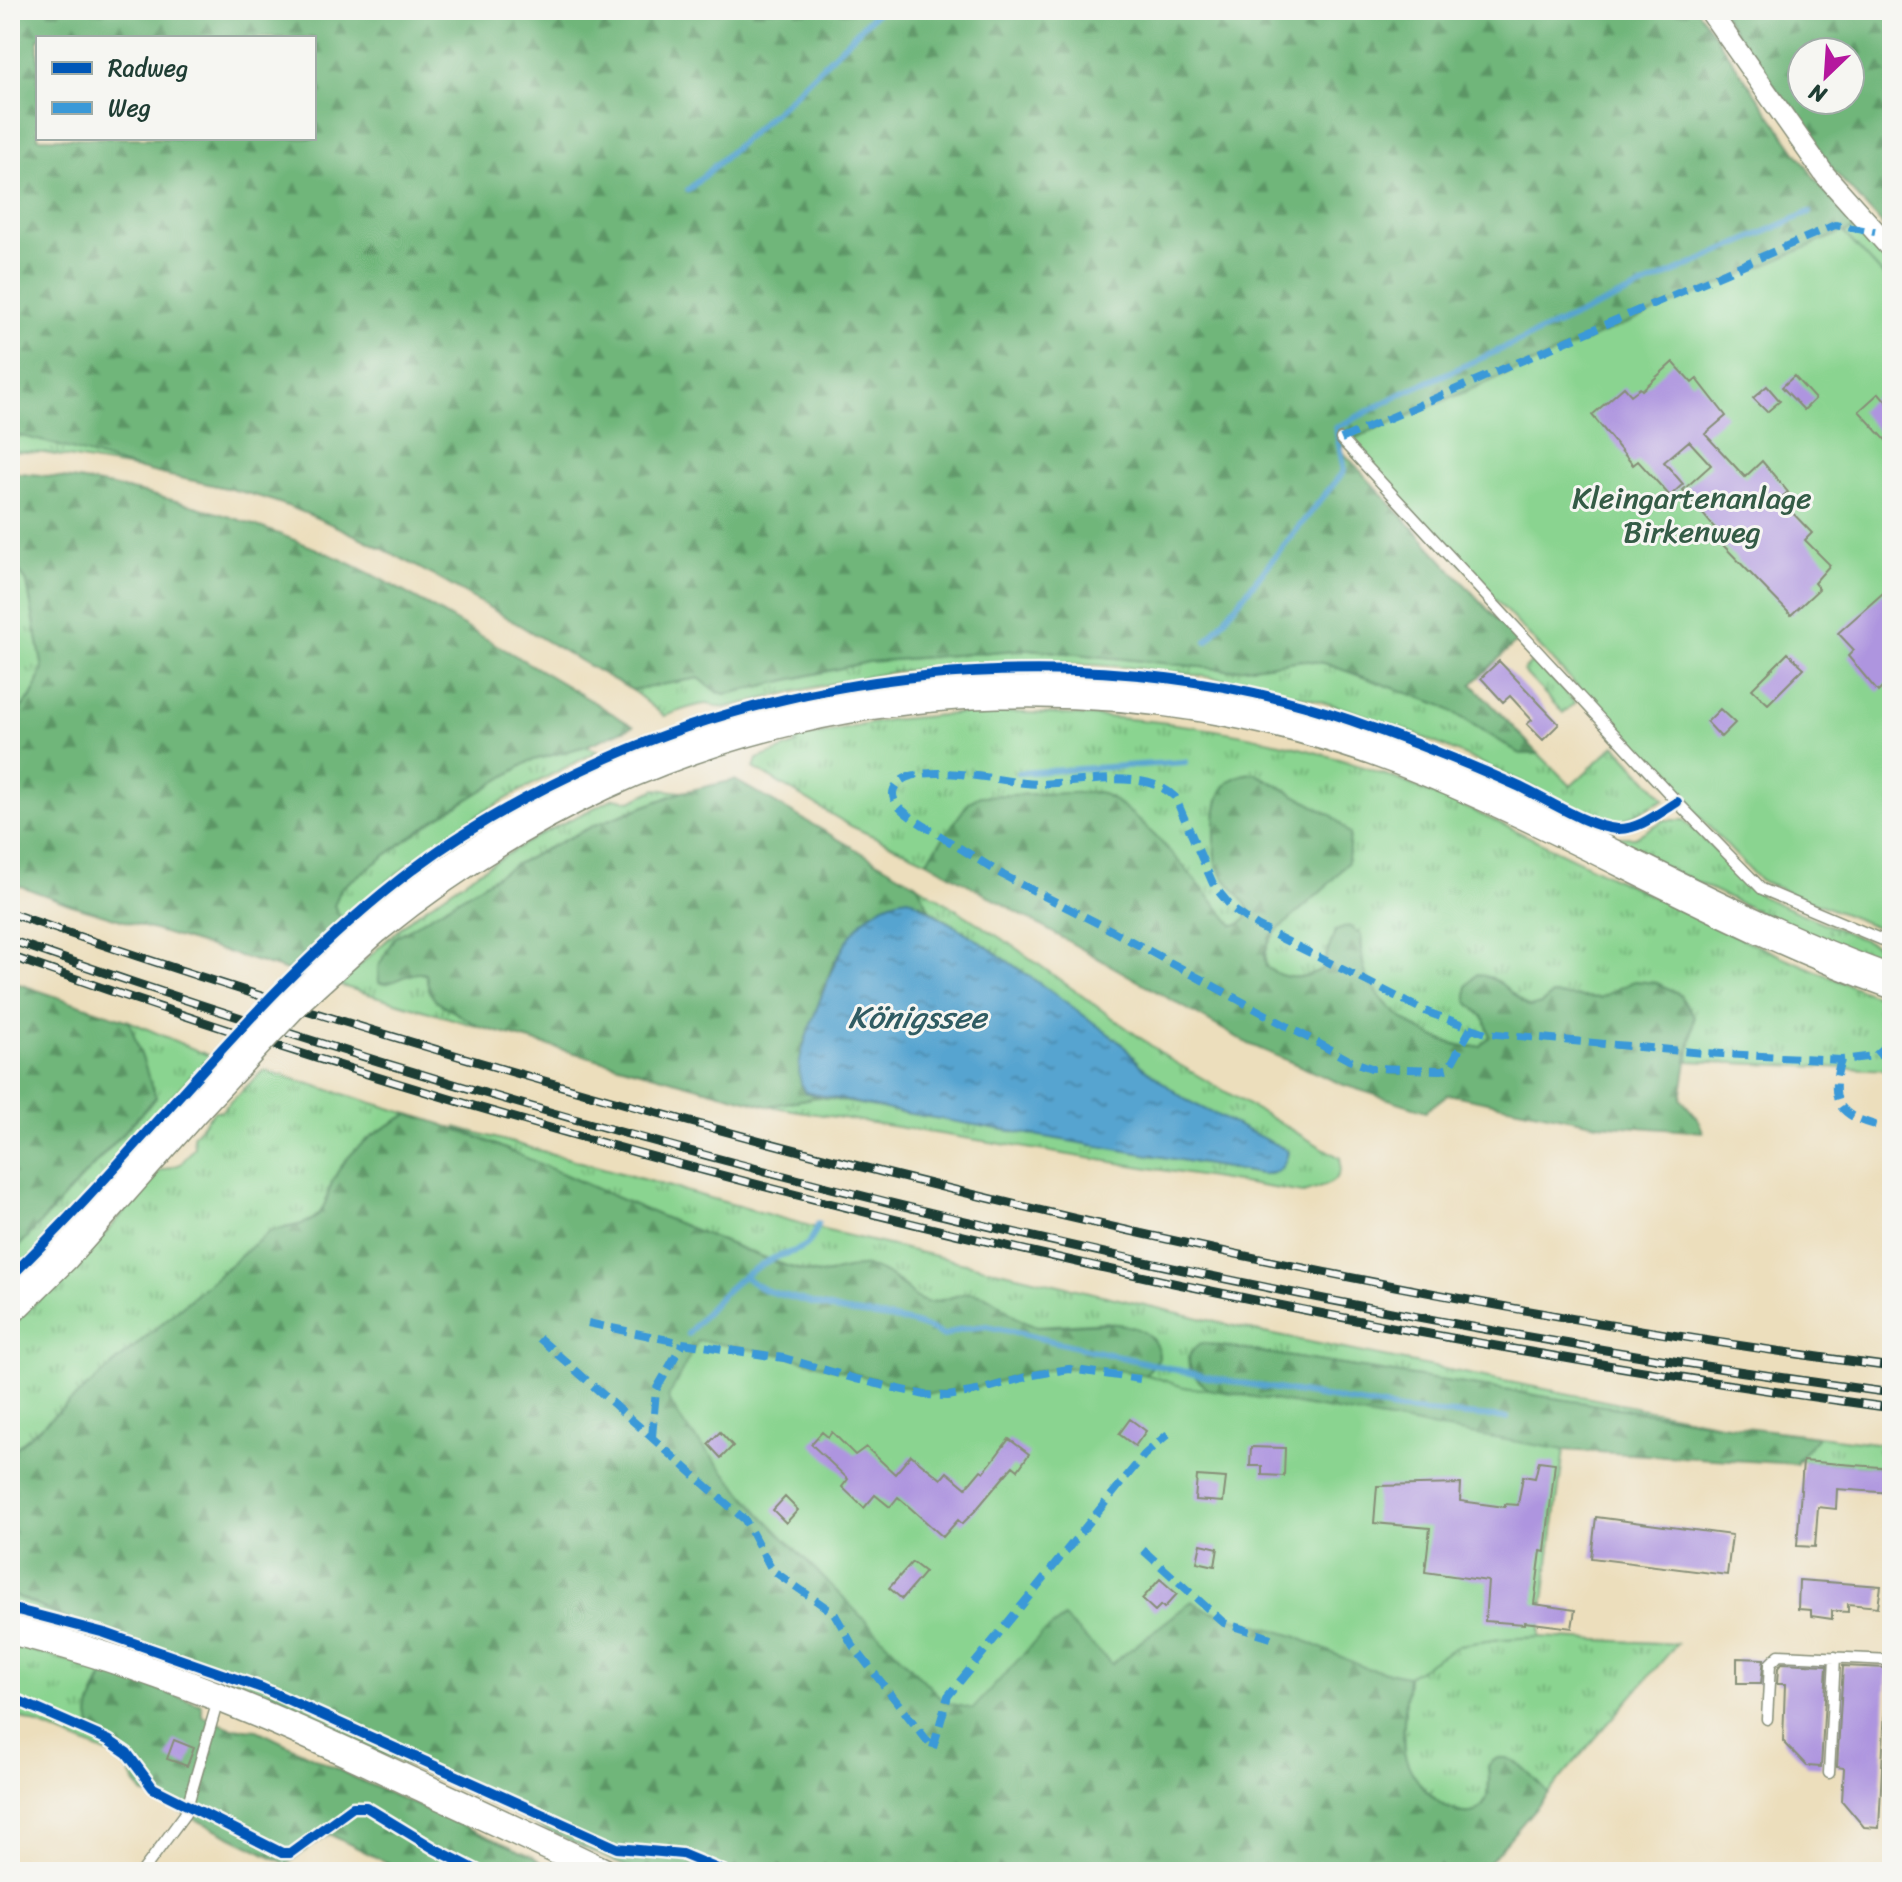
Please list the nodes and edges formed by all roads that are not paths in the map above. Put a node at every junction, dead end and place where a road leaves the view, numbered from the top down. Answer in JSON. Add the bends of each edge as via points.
{"nodes":[{"id":1,"x":1709,"y":10,"type":"edge"},
{"id":2,"x":1883,"y":229,"type":"edge"},
{"id":3,"x":1892,"y":250,"type":"edge"},
{"id":4,"x":1341,"y":439,"type":"dead end"},
{"id":5,"x":1892,"y":944,"type":"edge"},
{"id":6,"x":1892,"y":982,"type":"edge"},
{"id":7,"x":10,"y":1308,"type":"edge"},
{"id":8,"x":10,"y":1630,"type":"edge"},
{"id":9,"x":1835,"y":1657,"type":"junction"},
{"id":10,"x":1892,"y":1660,"type":"edge"},
{"id":11,"x":219,"y":1696,"type":"junction"},
{"id":12,"x":1767,"y":1719,"type":"dead end"},
{"id":13,"x":1829,"y":1773,"type":"dead end"},
{"id":14,"x":593,"y":1869,"type":"edge"},
{"id":15,"x":142,"y":1872,"type":"edge"}],
"edges":[{"from":1,"to":2,"type":"street","via":[[1825,175]]},
{"from":2,"to":3,"type":"street"},
{"from":4,"to":5,"type":"lane","via":[[1762,889]]},
{"from":6,"to":7,"type":"main road","bridge":true,"via":[[1766,931],[1443,777],[1354,743],[1258,716],[1129,695],[998,691],[872,703],[761,726],[638,768],[502,837],[425,888],[299,996]]},
{"from":8,"to":11,"type":"main road","via":[[115,1658]]},
{"from":9,"to":10,"type":"lane"},
{"from":9,"to":12,"type":"lane","via":[[1779,1655],[1770,1664]]},
{"from":9,"to":13,"type":"lane"},
{"from":11,"to":14,"type":"main road"},
{"from":11,"to":15,"type":"lane","via":[[185,1814]]}]}
